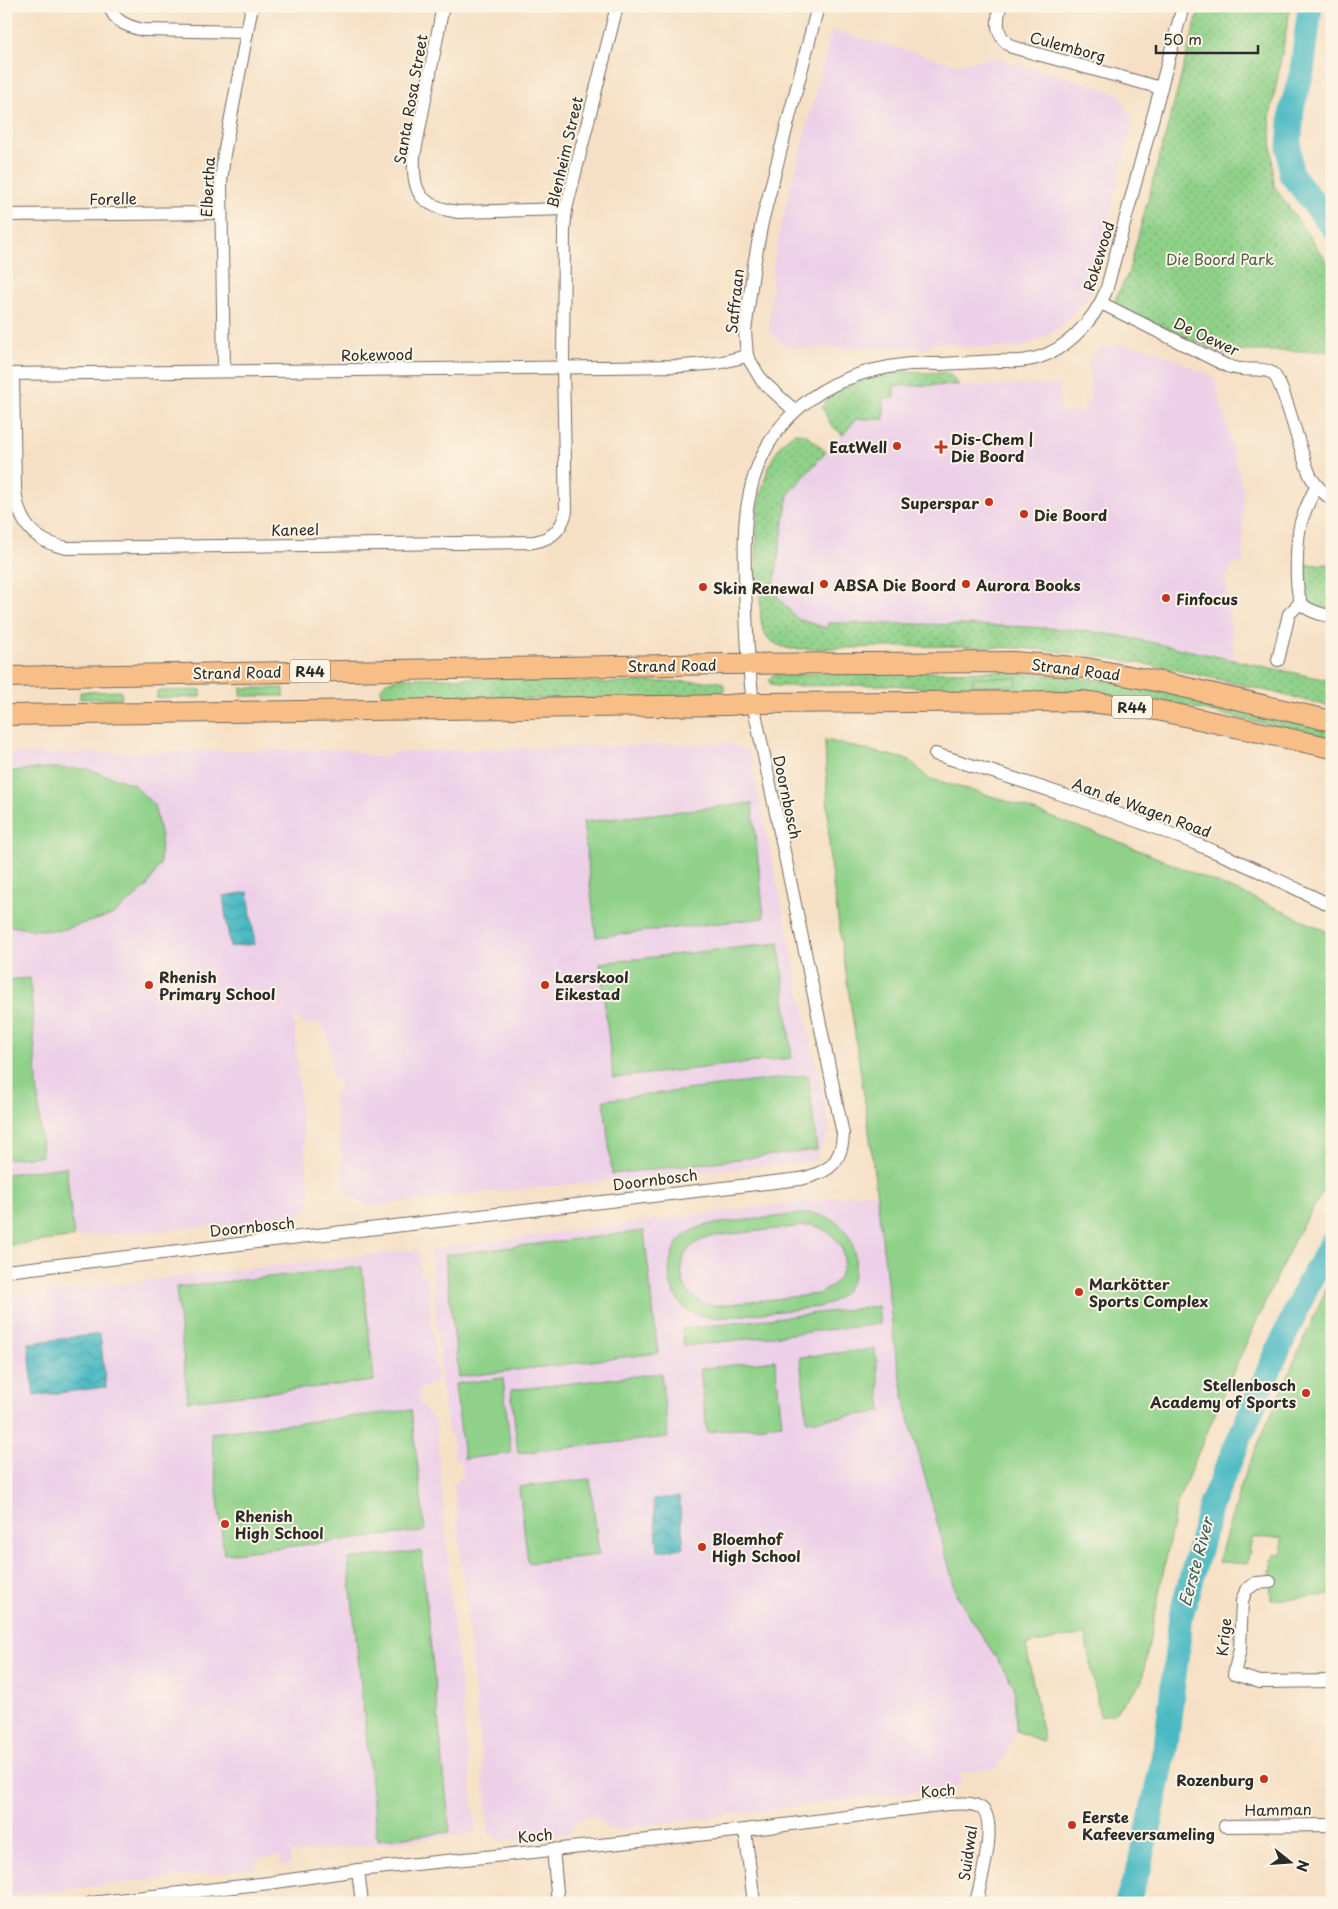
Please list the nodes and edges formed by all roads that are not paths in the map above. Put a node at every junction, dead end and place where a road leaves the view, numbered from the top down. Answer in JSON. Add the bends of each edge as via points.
{"nodes":[{"id":1,"x":110,"y":6,"type":"edge"},
{"id":2,"x":252,"y":6,"type":"edge"},
{"id":3,"x":443,"y":6,"type":"edge"},
{"id":4,"x":618,"y":6,"type":"edge"},
{"id":5,"x":818,"y":6,"type":"edge"},
{"id":6,"x":1000,"y":6,"type":"edge"},
{"id":7,"x":1182,"y":6,"type":"edge"},
{"id":8,"x":247,"y":32,"type":"junction"},
{"id":9,"x":1161,"y":88,"type":"junction"},
{"id":10,"x":566,"y":209,"type":"junction"},
{"id":11,"x":221,"y":213,"type":"junction"},
{"id":12,"x":6,"y":215,"type":"edge"},
{"id":13,"x":1101,"y":303,"type":"junction"},
{"id":14,"x":747,"y":356,"type":"junction"},
{"id":15,"x":563,"y":368,"type":"junction"},
{"id":16,"x":224,"y":371,"type":"junction"},
{"id":17,"x":10,"y":374,"type":"edge"},
{"id":18,"x":795,"y":411,"type":"junction"},
{"id":19,"x":1316,"y":486,"type":"junction"},
{"id":20,"x":1332,"y":500,"type":"edge"},
{"id":21,"x":1301,"y":602,"type":"junction"},
{"id":22,"x":1332,"y":616,"type":"edge"},
{"id":23,"x":1278,"y":660,"type":"dead end"},
{"id":24,"x":748,"y":664,"type":"junction"},
{"id":25,"x":6,"y":676,"type":"edge"},
{"id":26,"x":753,"y":703,"type":"junction"},
{"id":27,"x":6,"y":715,"type":"edge"},
{"id":28,"x":1332,"y":721,"type":"edge"},
{"id":29,"x":1332,"y":748,"type":"edge"},
{"id":30,"x":934,"y":754,"type":"dead end"},
{"id":31,"x":1332,"y":906,"type":"edge"},
{"id":32,"x":6,"y":1271,"type":"edge"},
{"id":33,"x":1270,"y":1582,"type":"dead end"},
{"id":34,"x":1332,"y":1681,"type":"edge"},
{"id":35,"x":982,"y":1808,"type":"joint"},
{"id":36,"x":1332,"y":1824,"type":"edge"},
{"id":37,"x":1225,"y":1826,"type":"dead end"},
{"id":38,"x":745,"y":1830,"type":"junction"},
{"id":39,"x":553,"y":1849,"type":"junction"},
{"id":40,"x":358,"y":1870,"type":"junction"},
{"id":41,"x":167,"y":1899,"type":"edge"},
{"id":42,"x":91,"y":1903,"type":"edge"},
{"id":43,"x":362,"y":1903,"type":"edge"},
{"id":44,"x":558,"y":1903,"type":"edge"},
{"id":45,"x":754,"y":1903,"type":"edge"},
{"id":46,"x":976,"y":1903,"type":"edge"}],
"edges":[{"from":1,"to":8,"type":"street","via":[[120,21],[143,30]]},
{"from":2,"to":8,"type":"street","name":"Elbertha"},
{"from":3,"to":10,"type":"street","name":"Santa Rosa Street","via":[[414,156],[413,178],[417,190],[428,202],[441,209],[458,212]]},
{"from":4,"to":10,"type":"street","name":"Blenheim Street"},
{"from":5,"to":14,"type":"street","name":"Saffraan","via":[[762,222],[745,331]]},
{"from":6,"to":9,"type":"street","name":"Culemborg","via":[[998,31],[1012,47]]},
{"from":7,"to":9,"type":"street","name":"Rokewood"},
{"from":8,"to":11,"type":"street","name":"Elbertha","via":[[224,154]]},
{"from":9,"to":13,"type":"street","name":"Rokewood"},
{"from":10,"to":15,"type":"street","name":"Blenheim Street"},
{"from":11,"to":12,"type":"street","name":"Forelle"},
{"from":11,"to":16,"type":"street","name":"Elbertha"},
{"from":13,"to":18,"type":"street","name":"Rokewood","via":[[1082,329],[1056,350],[1028,360],[904,365],[867,370],[830,387]]},
{"from":13,"to":19,"type":"street","name":"De Oewer","via":[[1227,366],[1272,373],[1281,384],[1294,432]]},
{"from":14,"to":15,"type":"street","name":"Rokewood","via":[[703,365]]},
{"from":14,"to":18,"type":"street","name":"Saffraan","via":[[762,381]]},
{"from":15,"to":16,"type":"street","name":"Rokewood"},
{"from":15,"to":17,"type":"street","name":"Kaneel","via":[[566,512],[557,532],[546,540],[67,548],[33,534],[18,506]]},
{"from":16,"to":17,"type":"street","name":"Rokewood"},
{"from":18,"to":24,"type":"street","via":[[783,422],[763,454],[748,502],[744,551]]},
{"from":19,"to":20,"type":"street","name":"De Oewer"},
{"from":19,"to":21,"type":"street","via":[[1299,534],[1298,592]]},
{"from":21,"to":22,"type":"street","via":[[1309,609]]},
{"from":21,"to":23,"type":"street","via":[[1289,614]]},
{"from":24,"to":25,"type":"main road","name":"Strand Road","number":"R44"},
{"from":24,"to":26,"type":"street","name":"Doornbosch"},
{"from":24,"to":28,"type":"main road","name":"Strand Road","number":"R44","via":[[1014,662],[1086,668]]},
{"from":26,"to":27,"type":"main road","name":"Strand Road","number":"R44"},
{"from":26,"to":29,"type":"main road","name":"Strand Road","number":"R44","via":[[1080,701],[1157,710]]},
{"from":26,"to":32,"type":"street","name":"Doornbosch","via":[[843,1134],[839,1157],[828,1168],[800,1179]]},
{"from":30,"to":31,"type":"street","name":"Aan de Wagen Road","via":[[1133,820],[1218,853]]},
{"from":33,"to":34,"type":"street","name":"Krige","via":[[1256,1583],[1246,1590],[1234,1674],[1260,1682]]},
{"from":35,"to":38,"type":"street","name":"Koch","via":[[972,1804],[947,1804]]},
{"from":35,"to":46,"type":"street","name":"Suidwal","via":[[989,1833]]},
{"from":36,"to":37,"type":"street","name":"Hamman"},
{"from":38,"to":39,"type":"street","name":"Koch"},
{"from":38,"to":45,"type":"street"},
{"from":39,"to":40,"type":"street","name":"Koch"},
{"from":39,"to":44,"type":"street"},
{"from":40,"to":41,"type":"street","name":"Koch"},
{"from":40,"to":43,"type":"street"},
{"from":41,"to":42,"type":"street","name":"Koch"}]}
